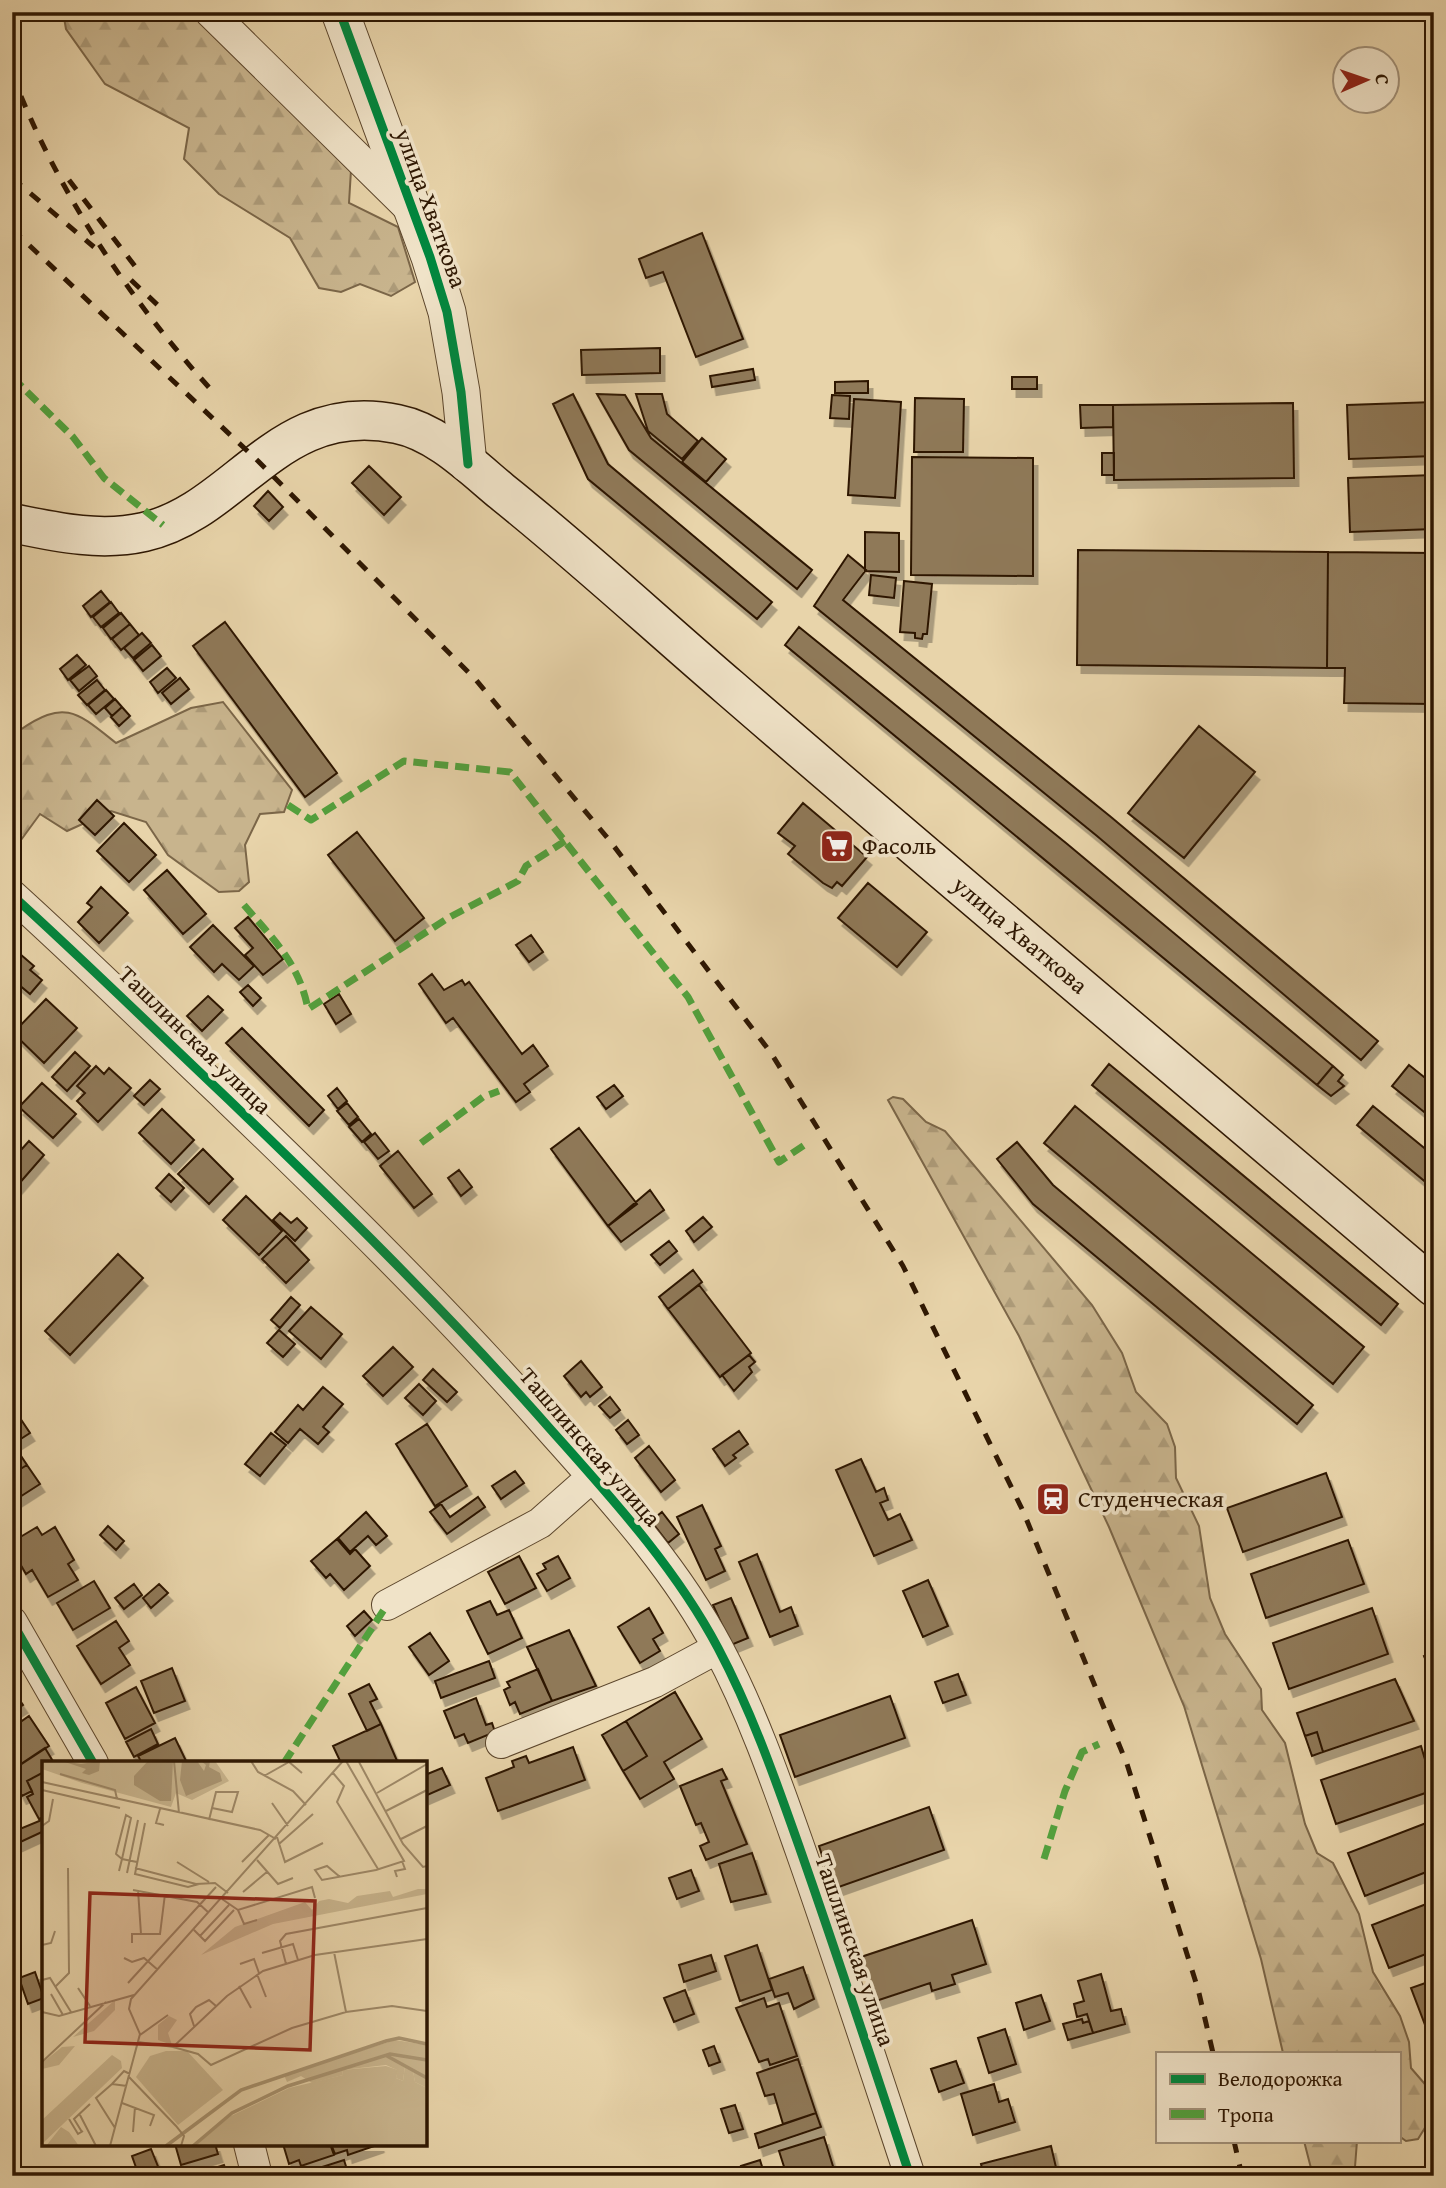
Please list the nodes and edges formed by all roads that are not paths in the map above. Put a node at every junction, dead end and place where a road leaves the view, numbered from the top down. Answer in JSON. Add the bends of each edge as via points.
{"nodes":[{"id":1,"x":210,"y":12,"type":"edge"},
{"id":2,"x":340,"y":12,"type":"edge"},
{"id":3,"x":414,"y":213,"type":"junction"},
{"id":4,"x":468,"y":464,"type":"junction"},
{"id":5,"x":12,"y":523,"type":"edge"},
{"id":6,"x":12,"y":895,"type":"edge"},
{"id":7,"x":1434,"y":1287,"type":"edge"},
{"id":8,"x":592,"y":1476,"type":"junction"},
{"id":9,"x":387,"y":1605,"type":"dead end"},
{"id":10,"x":12,"y":1622,"type":"edge"},
{"id":11,"x":718,"y":1648,"type":"junction"},
{"id":12,"x":501,"y":1743,"type":"dead end"},
{"id":13,"x":92,"y":1761,"type":"edge"},
{"id":14,"x":250,"y":2146,"type":"edge"},
{"id":15,"x":257,"y":2176,"type":"edge"},
{"id":16,"x":910,"y":2176,"type":"edge"}],
"edges":[{"from":1,"to":3,"type":"street"},
{"from":2,"to":3,"type":"street","name":"улица Хваткова"},
{"from":3,"to":4,"type":"street","name":"улица Хваткова","via":[[447,312]]},
{"from":4,"to":5,"type":"main road","name":"улица Хваткова","via":[[428,435],[399,424],[338,423],[271,451],[193,512],[146,532],[98,538]]},
{"from":4,"to":7,"type":"main road","name":"улица Хваткова"},
{"from":6,"to":8,"type":"street","name":"Ташлинская улица","via":[[105,979],[395,1263]]},
{"from":8,"to":9,"type":"street","via":[[540,1523]]},
{"from":8,"to":11,"type":"street","name":"Ташлинская улица","via":[[659,1556]]},
{"from":10,"to":13,"type":"street"},
{"from":11,"to":12,"type":"street","via":[[656,1682]]},
{"from":11,"to":16,"type":"street","name":"Ташлинская улица","via":[[792,1828]]},
{"from":14,"to":15,"type":"street"}]}
